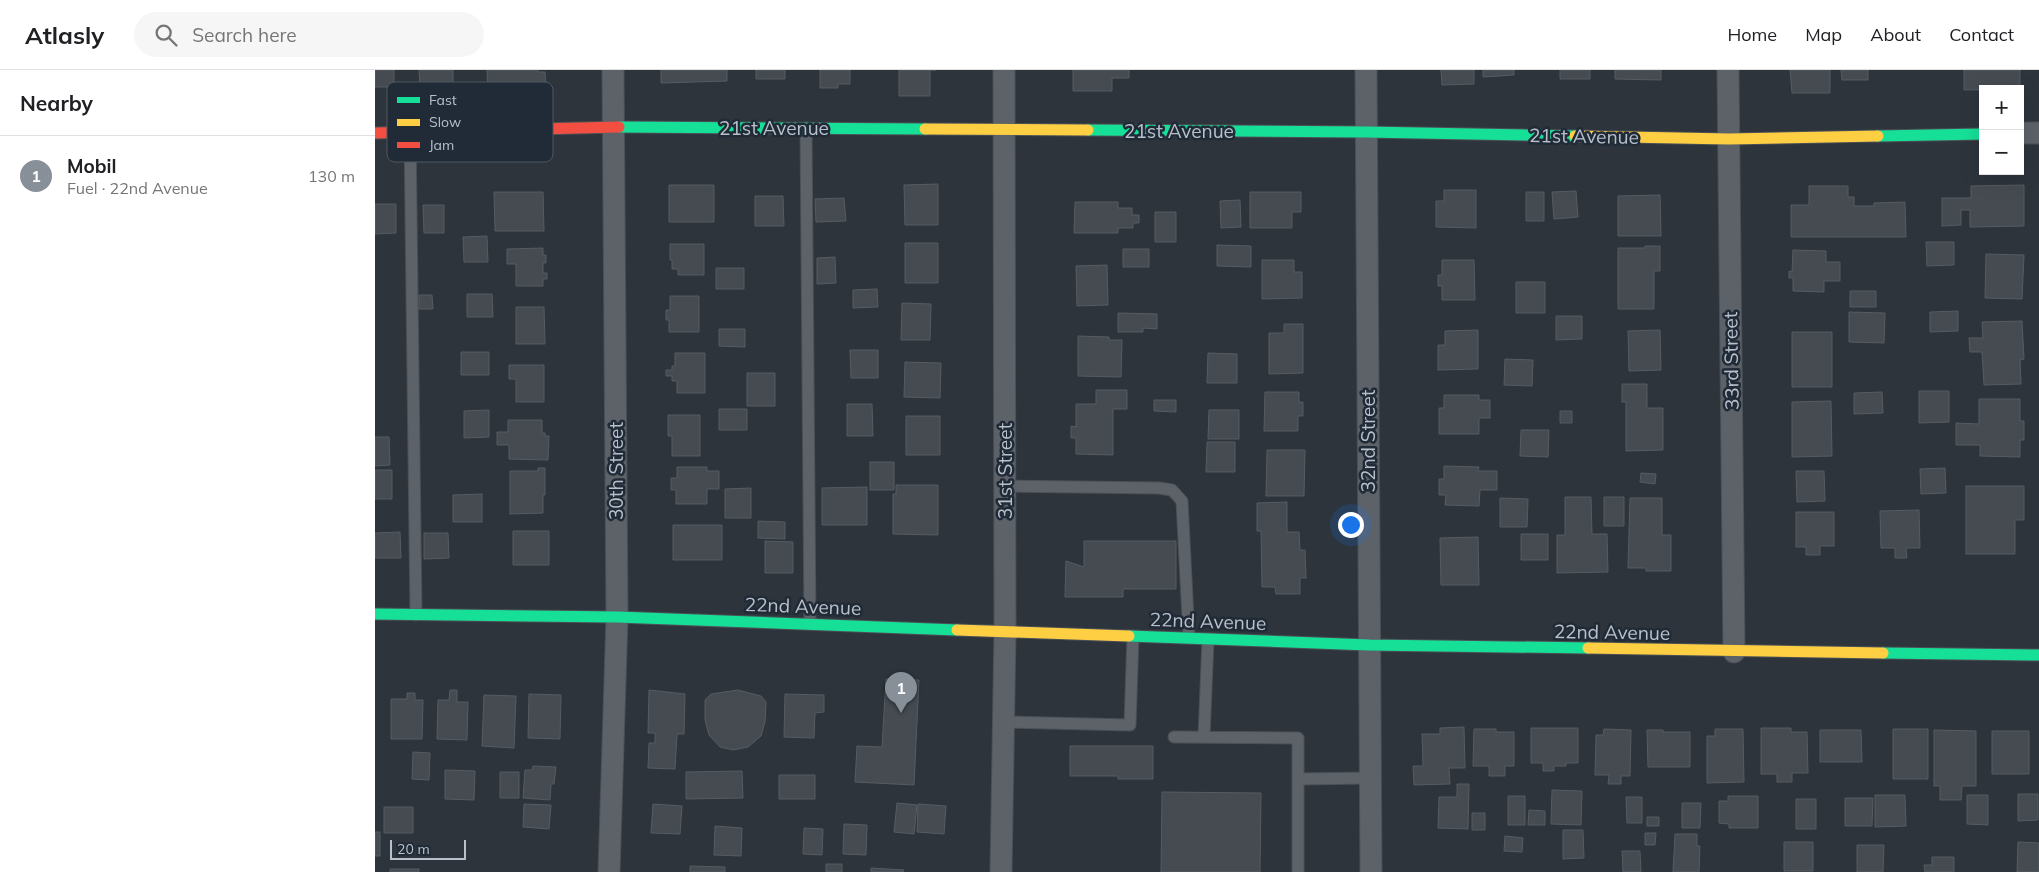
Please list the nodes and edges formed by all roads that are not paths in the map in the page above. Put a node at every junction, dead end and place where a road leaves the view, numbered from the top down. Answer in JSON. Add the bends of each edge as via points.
{"nodes":[{"id":1,"x":613,"y":70,"type":"edge"},
{"id":2,"x":1005,"y":70,"type":"edge"},
{"id":3,"x":1365,"y":70,"type":"edge"},
{"id":4,"x":1728,"y":70,"type":"edge"},
{"id":5,"x":613,"y":127,"type":"junction"},
{"id":6,"x":553,"y":128,"type":"edge"},
{"id":7,"x":806,"y":128,"type":"junction"},
{"id":8,"x":1005,"y":129,"type":"junction"},
{"id":9,"x":1366,"y":132,"type":"junction"},
{"id":10,"x":2024,"y":133,"type":"edge"},
{"id":11,"x":2039,"y":133,"type":"edge"},
{"id":12,"x":1979,"y":134,"type":"edge"},
{"id":13,"x":1729,"y":139,"type":"junction"},
{"id":14,"x":410,"y":162,"type":"edge"},
{"id":15,"x":1005,"y":486,"type":"junction"},
{"id":16,"x":375,"y":614,"type":"edge"},
{"id":17,"x":416,"y":615,"type":"junction"},
{"id":18,"x":617,"y":616,"type":"junction"},
{"id":19,"x":810,"y":624,"type":"junction"},
{"id":20,"x":1005,"y":631,"type":"junction"},
{"id":21,"x":1133,"y":636,"type":"junction"},
{"id":22,"x":1189,"y":638,"type":"junction"},
{"id":23,"x":1208,"y":639,"type":"junction"},
{"id":24,"x":1369,"y":645,"type":"junction"},
{"id":25,"x":1734,"y":652,"type":"junction"},
{"id":26,"x":2039,"y":655,"type":"edge"},
{"id":27,"x":1004,"y":722,"type":"junction"},
{"id":28,"x":1174,"y":737,"type":"dead end"},
{"id":29,"x":1204,"y":737,"type":"junction"},
{"id":30,"x":1370,"y":778,"type":"junction"},
{"id":31,"x":1298,"y":779,"type":"junction"},
{"id":32,"x":609,"y":872,"type":"edge"},
{"id":33,"x":1001,"y":872,"type":"edge"},
{"id":34,"x":1298,"y":872,"type":"edge"},
{"id":35,"x":1371,"y":872,"type":"edge"}],
"edges":[{"from":1,"to":5,"type":"street","name":"30th Street"},
{"from":2,"to":8,"type":"street","name":"31st Street"},
{"from":3,"to":9,"type":"street","name":"32nd Street"},
{"from":4,"to":13,"type":"street","name":"33rd Street"},
{"from":5,"to":6,"type":"street","name":"21st Avenue"},
{"from":5,"to":7,"type":"street","name":"21st Avenue"},
{"from":5,"to":18,"type":"street","name":"30th Street"},
{"from":7,"to":8,"type":"street","name":"21st Avenue"},
{"from":7,"to":19,"type":"lane"},
{"from":8,"to":9,"type":"street","name":"21st Avenue"},
{"from":8,"to":15,"type":"street","name":"31st Street"},
{"from":9,"to":13,"type":"street","name":"21st Avenue"},
{"from":9,"to":24,"type":"street","name":"32nd Street"},
{"from":10,"to":11,"type":"street"},
{"from":12,"to":13,"type":"street","name":"21st Avenue"},
{"from":13,"to":25,"type":"street","name":"33rd Street"},
{"from":14,"to":17,"type":"lane"},
{"from":15,"to":20,"type":"street","name":"31st Street"},
{"from":15,"to":22,"type":"lane","via":[[1172,490],[1182,501]]},
{"from":16,"to":17,"type":"street","name":"22nd Avenue"},
{"from":17,"to":18,"type":"street","name":"22nd Avenue"},
{"from":18,"to":19,"type":"street","name":"22nd Avenue"},
{"from":18,"to":32,"type":"street","name":"30th Street"},
{"from":19,"to":20,"type":"street","name":"22nd Avenue"},
{"from":20,"to":21,"type":"street","name":"22nd Avenue"},
{"from":20,"to":27,"type":"street","name":"31st Street"},
{"from":21,"to":22,"type":"street","name":"22nd Avenue"},
{"from":21,"to":27,"type":"lane","via":[[1130,725]]},
{"from":22,"to":23,"type":"street","name":"22nd Avenue"},
{"from":23,"to":24,"type":"street","name":"22nd Avenue"},
{"from":23,"to":29,"type":"lane"},
{"from":24,"to":25,"type":"street","name":"22nd Avenue"},
{"from":24,"to":30,"type":"street","name":"32nd Street"},
{"from":25,"to":26,"type":"street","name":"22nd Avenue"},
{"from":27,"to":33,"type":"street","name":"31st Street"},
{"from":28,"to":29,"type":"lane"},
{"from":29,"to":31,"type":"lane","via":[[1298,738]]},
{"from":30,"to":31,"type":"lane"},
{"from":30,"to":35,"type":"street","name":"32nd Street"},
{"from":31,"to":34,"type":"lane"}]}
